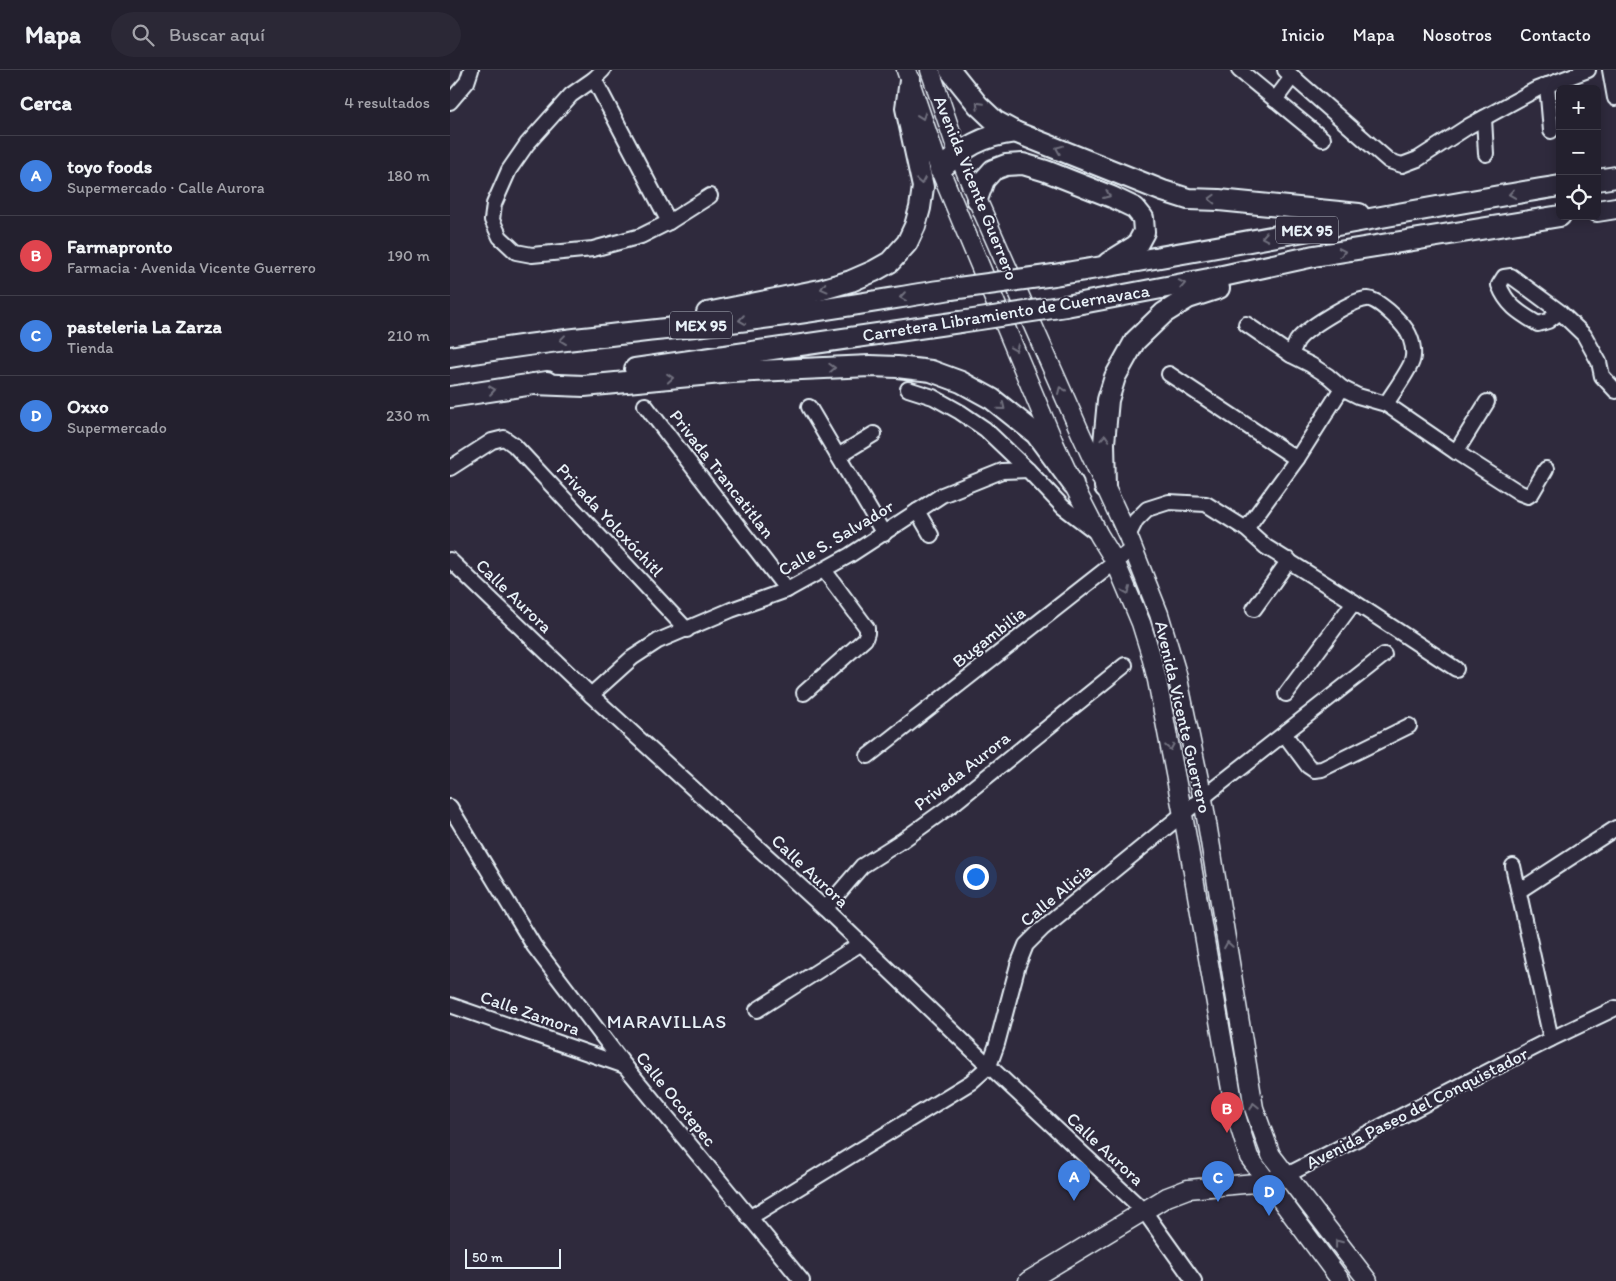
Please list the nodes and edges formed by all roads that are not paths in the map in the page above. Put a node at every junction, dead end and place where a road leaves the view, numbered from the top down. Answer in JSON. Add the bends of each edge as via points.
{"nodes":[{"id":1,"x":471,"y":70,"type":"edge"},
{"id":2,"x":930,"y":70,"type":"edge"},
{"id":3,"x":950,"y":70,"type":"edge"},
{"id":4,"x":1239,"y":70,"type":"edge"},
{"id":5,"x":1588,"y":70,"type":"edge"},
{"id":6,"x":1610,"y":70,"type":"edge"},
{"id":7,"x":1289,"y":73,"type":"edge"},
{"id":8,"x":598,"y":74,"type":"edge"},
{"id":9,"x":908,"y":76,"type":"edge"},
{"id":10,"x":1547,"y":85,"type":"junction"},
{"id":11,"x":1615,"y":98,"type":"edge"},
{"id":12,"x":1275,"y":100,"type":"junction"},
{"id":13,"x":450,"y":102,"type":"edge"},
{"id":14,"x":1484,"y":118,"type":"junction"},
{"id":15,"x":1551,"y":131,"type":"dead end"},
{"id":16,"x":1015,"y":132,"type":"junction"},
{"id":17,"x":1323,"y":139,"type":"dead end"},
{"id":18,"x":958,"y":153,"type":"junction"},
{"id":19,"x":1486,"y":154,"type":"dead end"},
{"id":20,"x":940,"y":170,"type":"junction"},
{"id":21,"x":1616,"y":177,"type":"edge"},
{"id":22,"x":1601,"y":179,"type":"edge"},
{"id":23,"x":1556,"y":187,"type":"edge"},
{"id":24,"x":710,"y":196,"type":"dead end"},
{"id":25,"x":977,"y":199,"type":"junction"},
{"id":26,"x":1616,"y":208,"type":"edge"},
{"id":27,"x":1601,"y":210,"type":"edge"},
{"id":28,"x":1382,"y":216,"type":"junction"},
{"id":29,"x":1556,"y":217,"type":"edge"},
{"id":30,"x":670,"y":222,"type":"junction"},
{"id":31,"x":1278,"y":264,"type":"junction"},
{"id":32,"x":1100,"y":268,"type":"junction"},
{"id":33,"x":1560,"y":312,"type":"junction"},
{"id":34,"x":1246,"y":324,"type":"dead end"},
{"id":35,"x":601,"y":335,"type":"junction"},
{"id":36,"x":1290,"y":355,"type":"junction"},
{"id":37,"x":450,"y":357,"type":"edge"},
{"id":38,"x":1169,"y":374,"type":"dead end"},
{"id":39,"x":534,"y":384,"type":"junction"},
{"id":40,"x":1342,"y":388,"type":"junction"},
{"id":41,"x":908,"y":389,"type":"dead end"},
{"id":42,"x":1616,"y":391,"type":"edge"},
{"id":43,"x":450,"y":397,"type":"edge"},
{"id":44,"x":1487,"y":402,"type":"dead end"},
{"id":45,"x":1386,"y":404,"type":"junction"},
{"id":46,"x":645,"y":406,"type":"dead end"},
{"id":47,"x":809,"y":407,"type":"dead end"},
{"id":48,"x":874,"y":434,"type":"dead end"},
{"id":49,"x":1081,"y":434,"type":"junction"},
{"id":50,"x":1055,"y":445,"type":"junction"},
{"id":51,"x":1456,"y":452,"type":"junction"},
{"id":52,"x":838,"y":456,"type":"junction"},
{"id":53,"x":1297,"y":458,"type":"junction"},
{"id":54,"x":450,"y":468,"type":"edge"},
{"id":55,"x":1546,"y":469,"type":"dead end"},
{"id":56,"x":1028,"y":470,"type":"junction"},
{"id":57,"x":1072,"y":484,"type":"junction"},
{"id":58,"x":1105,"y":487,"type":"junction"},
{"id":59,"x":917,"y":512,"type":"junction"},
{"id":60,"x":1246,"y":529,"type":"junction"},
{"id":61,"x":884,"y":534,"type":"junction"},
{"id":62,"x":931,"y":535,"type":"dead end"},
{"id":63,"x":1099,"y":535,"type":"junction"},
{"id":64,"x":1130,"y":542,"type":"junction"},
{"id":65,"x":450,"y":560,"type":"edge"},
{"id":66,"x":1289,"y":560,"type":"junction"},
{"id":67,"x":1115,"y":561,"type":"junction"},
{"id":68,"x":824,"y":570,"type":"junction"},
{"id":69,"x":787,"y":590,"type":"junction"},
{"id":70,"x":1354,"y":602,"type":"junction"},
{"id":71,"x":1254,"y":609,"type":"dead end"},
{"id":72,"x":687,"y":630,"type":"junction"},
{"id":73,"x":1384,"y":655,"type":"dead end"},
{"id":74,"x":1126,"y":665,"type":"dead end"},
{"id":75,"x":1456,"y":670,"type":"dead end"},
{"id":76,"x":804,"y":693,"type":"dead end"},
{"id":77,"x":1286,"y":694,"type":"dead end"},
{"id":78,"x":591,"y":695,"type":"junction"},
{"id":79,"x":1409,"y":726,"type":"dead end"},
{"id":80,"x":1285,"y":735,"type":"junction"},
{"id":81,"x":868,"y":756,"type":"dead end"},
{"id":82,"x":1203,"y":798,"type":"junction"},
{"id":83,"x":450,"y":807,"type":"edge"},
{"id":84,"x":1183,"y":815,"type":"junction"},
{"id":85,"x":1616,"y":828,"type":"edge"},
{"id":86,"x":1513,"y":866,"type":"dead end"},
{"id":87,"x":1519,"y":891,"type":"junction"},
{"id":88,"x":825,"y":909,"type":"junction"},
{"id":89,"x":860,"y":944,"type":"junction"},
{"id":90,"x":450,"y":1005,"type":"edge"},
{"id":91,"x":1616,"y":1008,"type":"edge"},
{"id":92,"x":757,"y":1010,"type":"dead end"},
{"id":93,"x":1551,"y":1039,"type":"junction"},
{"id":94,"x":625,"y":1066,"type":"junction"},
{"id":95,"x":989,"y":1066,"type":"junction"},
{"id":96,"x":1286,"y":1176,"type":"junction"},
{"id":97,"x":1266,"y":1182,"type":"junction"},
{"id":98,"x":1144,"y":1211,"type":"junction"},
{"id":99,"x":749,"y":1218,"type":"junction"},
{"id":100,"x":1192,"y":1280,"type":"edge"},
{"id":101,"x":802,"y":1281,"type":"edge"},
{"id":102,"x":1028,"y":1281,"type":"edge"},
{"id":103,"x":1341,"y":1281,"type":"edge"},
{"id":104,"x":1368,"y":1281,"type":"edge"}],
"edges":[{"from":1,"to":13,"type":"street","via":[[467,82]]},
{"from":2,"to":18,"type":"main road","name":"Avenida Vicente Guerrero"},
{"from":16,"to":3,"type":"highway","one_way":true,"via":[[995,121]]},
{"from":4,"to":12,"type":"street"},
{"from":5,"to":10,"type":"street"},
{"from":6,"to":11,"type":"street"},
{"from":7,"to":12,"type":"street"},
{"from":7,"to":14,"type":"street","via":[[1389,161],[1402,165],[1418,159]]},
{"from":8,"to":30,"type":"street"},
{"from":8,"to":30,"type":"street","via":[[571,95],[509,170],[494,204],[492,220],[500,237],[516,252],[541,254],[593,249],[641,236]]},
{"from":9,"to":20,"type":"main road","name":"Avenida Vicente Guerrero","one_way":true},
{"from":9,"to":35,"type":"highway","one_way":true,"via":[[906,108],[923,187],[915,226],[907,243],[890,262],[851,281],[820,290]]},
{"from":10,"to":14,"type":"street"},
{"from":10,"to":15,"type":"street"},
{"from":12,"to":17,"type":"street"},
{"from":14,"to":19,"type":"street"},
{"from":16,"to":18,"type":"highway","via":[[992,136]]},
{"from":28,"to":16,"type":"highway","one_way":true,"via":[[1188,199]]},
{"from":18,"to":20,"type":"highway"},
{"from":18,"to":25,"type":"main road","name":"Avenida Vicente Guerrero"},
{"from":20,"to":50,"type":"main road","name":"Avenida Vicente Guerrero","one_way":true},
{"from":21,"to":22,"type":"highway"},
{"from":23,"to":28,"type":"highway","name":"Carretera Libramiento de Cuernavaca","number":"MEX 95","one_way":true},
{"from":24,"to":30,"type":"street"},
{"from":25,"to":32,"type":"highway","one_way":true,"via":[[984,180],[993,170],[1023,164],[1135,208],[1143,218],[1144,232],[1137,245]]},
{"from":49,"to":25,"type":"main road","name":"Avenida Vicente Guerrero","one_way":true},
{"from":26,"to":27,"type":"highway"},
{"from":28,"to":32,"type":"highway","name":"Carretera Libramiento de Cuernavaca","number":"MEX 95","one_way":true},
{"from":31,"to":29,"type":"highway","name":"Carretera Libramiento de Cuernavaca","number":"MEX 95","one_way":true},
{"from":39,"to":31,"type":"highway","name":"Carretera Libramiento de Cuernavaca","number":"MEX 95","one_way":true,"bridge":true,"via":[[1066,306]]},
{"from":58,"to":31,"type":"highway","one_way":true,"via":[[1104,443],[1108,400],[1115,377],[1135,341],[1164,313],[1188,298],[1264,278]]},
{"from":32,"to":35,"type":"highway","name":"Carretera Libramiento de Cuernavaca","number":"MEX 95","one_way":true,"bridge":true,"via":[[724,323]]},
{"from":33,"to":33,"type":"street","via":[[1548,322],[1538,324],[1514,309],[1499,285],[1504,277],[1511,276]]},
{"from":33,"to":42,"type":"street","via":[[1584,335],[1599,362],[1602,376]]},
{"from":34,"to":36,"type":"street"},
{"from":35,"to":37,"type":"highway","name":"Carretera Libramiento de Cuernavaca","number":"MEX 95","one_way":true},
{"from":36,"to":40,"type":"street","via":[[1323,372]]},
{"from":36,"to":45,"type":"street","via":[[1309,329],[1345,308],[1366,299],[1373,300],[1392,314],[1407,332],[1413,347],[1412,361]]},
{"from":38,"to":53,"type":"street"},
{"from":43,"to":39,"type":"highway","name":"Carretera Libramiento de Cuernavaca","number":"MEX 95","one_way":true},
{"from":39,"to":57,"type":"highway","one_way":true,"via":[[584,386],[732,372],[870,366],[930,372],[961,382],[1007,410],[1036,434]]},
{"from":40,"to":45,"type":"street"},
{"from":40,"to":53,"type":"street"},
{"from":41,"to":56,"type":"street","via":[[933,397],[972,420]]},
{"from":44,"to":51,"type":"street"},
{"from":45,"to":51,"type":"street"},
{"from":46,"to":69,"type":"street","name":"Privada Trancatitlan"},
{"from":47,"to":52,"type":"street"},
{"from":48,"to":52,"type":"street"},
{"from":49,"to":50,"type":"main road"},
{"from":49,"to":58,"type":"main road","name":"Avenida Vicente Guerrero"},
{"from":50,"to":57,"type":"main road","name":"Avenida Vicente Guerrero"},
{"from":51,"to":55,"type":"street","via":[[1528,496]]},
{"from":52,"to":61,"type":"street"},
{"from":53,"to":60,"type":"street"},
{"from":54,"to":72,"type":"street","name":"Privada Yoloxóchitl","via":[[492,441],[504,438]]},
{"from":56,"to":59,"type":"street","name":"Calle S. Salvador","via":[[1002,471],[942,495]]},
{"from":56,"to":63,"type":"street","via":[[1064,507]]},
{"from":57,"to":63,"type":"main road","name":"Avenida Vicente Guerrero"},
{"from":58,"to":64,"type":"main road","name":"Avenida Vicente Guerrero"},
{"from":59,"to":61,"type":"street","name":"Calle S. Salvador"},
{"from":59,"to":62,"type":"street"},
{"from":60,"to":64,"type":"street","via":[[1206,504],[1168,502],[1147,509],[1136,520]]},
{"from":60,"to":66,"type":"street","via":[[1266,547]]},
{"from":61,"to":68,"type":"street","name":"Calle S. Salvador"},
{"from":63,"to":67,"type":"main road","name":"Avenida Vicente Guerrero"},
{"from":64,"to":67,"type":"street","name":"Bugambilia"},
{"from":64,"to":82,"type":"main road","name":"Avenida Vicente Guerrero","via":[[1159,614],[1177,674]]},
{"from":65,"to":78,"type":"street","name":"Calle Aurora"},
{"from":66,"to":70,"type":"street"},
{"from":66,"to":71,"type":"street"},
{"from":67,"to":81,"type":"street","name":"Bugambilia"},
{"from":67,"to":84,"type":"main road","name":"Avenida Vicente Guerrero","one_way":true,"via":[[1150,652]]},
{"from":68,"to":69,"type":"street","name":"Calle S. Salvador"},
{"from":68,"to":76,"type":"street","via":[[868,633]]},
{"from":69,"to":72,"type":"street","name":"Calle S. Salvador"},
{"from":70,"to":75,"type":"street"},
{"from":70,"to":77,"type":"street"},
{"from":72,"to":78,"type":"street","name":"Calle S. Salvador","via":[[658,641],[632,658]]},
{"from":73,"to":80,"type":"street","name":"Calle Alicia"},
{"from":74,"to":88,"type":"street","name":"Privada Aurora","via":[[953,804],[862,866]]},
{"from":78,"to":88,"type":"street","name":"Calle Aurora"},
{"from":79,"to":80,"type":"street","via":[[1314,770]]},
{"from":80,"to":82,"type":"street","name":"Calle Alicia"},
{"from":82,"to":84,"type":"street","name":"Calle Alicia"},
{"from":96,"to":82,"type":"main road","name":"Avenida Vicente Guerrero","one_way":true,"via":[[1271,1155],[1254,1108]]},
{"from":83,"to":94,"type":"street","name":"Calle Ocotepec","via":[[534,946]]},
{"from":84,"to":95,"type":"street","name":"Calle Alicia","via":[[1026,945]]},
{"from":84,"to":97,"type":"main road","name":"Avenida Vicente Guerrero","via":[[1236,1112],[1249,1158]]},
{"from":85,"to":87,"type":"street"},
{"from":86,"to":87,"type":"street"},
{"from":87,"to":93,"type":"street"},
{"from":88,"to":89,"type":"street","name":"Calle Aurora"},
{"from":89,"to":92,"type":"street"},
{"from":89,"to":95,"type":"street","name":"Calle Aurora"},
{"from":90,"to":94,"type":"street","name":"Calle Zamora"},
{"from":91,"to":93,"type":"street","name":"Avenida Paseo del Conquistador"},
{"from":93,"to":96,"type":"street","name":"Avenida Paseo del Conquistador"},
{"from":94,"to":99,"type":"street","name":"Calle Ocotepec"},
{"from":95,"to":98,"type":"street","name":"Calle Aurora"},
{"from":95,"to":99,"type":"street","name":"Calle Alicia","via":[[971,1082]]},
{"from":96,"to":97,"type":"main road","name":"Avenida Paseo del Conquistador"},
{"from":104,"to":96,"type":"main road","name":"Avenida Vicente Guerrero","one_way":true},
{"from":97,"to":98,"type":"main road","name":"Avenida Paseo del Conquistador","via":[[1188,1189]]},
{"from":97,"to":103,"type":"main road","name":"Avenida Vicente Guerrero"},
{"from":98,"to":100,"type":"street","name":"Calle Aurora"},
{"from":98,"to":102,"type":"main road","name":"Avenida Paseo del Conquistador"},
{"from":99,"to":101,"type":"street","name":"Calle Ocotepec"}]}
